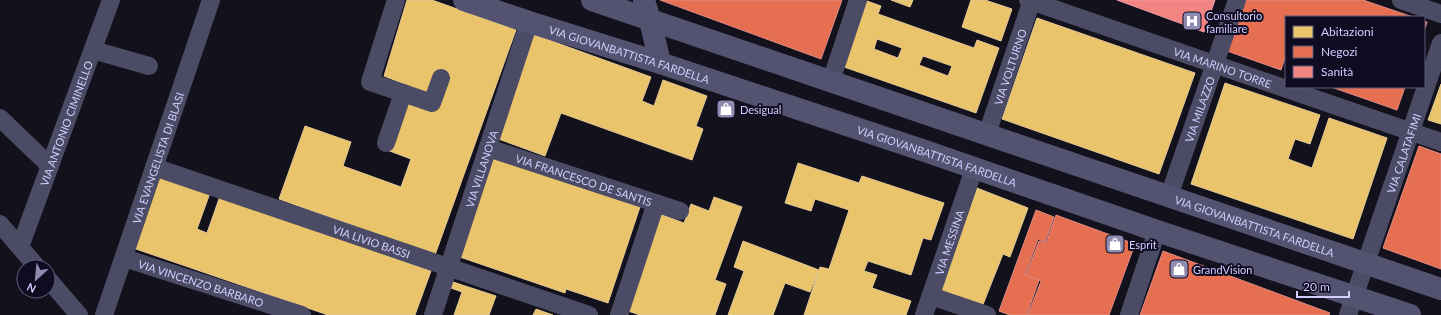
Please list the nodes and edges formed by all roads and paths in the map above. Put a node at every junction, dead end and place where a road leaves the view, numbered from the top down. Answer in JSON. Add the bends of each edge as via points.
{"nodes":[{"id":1,"x":111,"y":0,"type":"edge"},
{"id":2,"x":209,"y":0,"type":"edge"},
{"id":3,"x":396,"y":0,"type":"edge"},
{"id":4,"x":464,"y":0,"type":"edge"},
{"id":5,"x":592,"y":0,"type":"edge"},
{"id":6,"x":858,"y":0,"type":"edge"},
{"id":7,"x":1031,"y":0,"type":"edge"},
{"id":8,"x":1237,"y":0,"type":"edge"},
{"id":9,"x":1401,"y":0,"type":"edge"},
{"id":10,"x":647,"y":10,"type":"edge"},
{"id":11,"x":1441,"y":14,"type":"edge"},
{"id":12,"x":529,"y":22,"type":"junction"},
{"id":13,"x":1441,"y":43,"type":"edge"},
{"id":14,"x":92,"y":50,"type":"junction"},
{"id":15,"x":660,"y":63,"type":"junction"},
{"id":16,"x":1215,"y":64,"type":"junction"},
{"id":17,"x":149,"y":66,"type":"dead end"},
{"id":18,"x":441,"y":78,"type":"dead end"},
{"id":19,"x":831,"y":81,"type":"junction"},
{"id":20,"x":1285,"y":88,"type":"edge"},
{"id":21,"x":1285,"y":88,"type":"edge"},
{"id":22,"x":403,"y":93,"type":"junction"},
{"id":23,"x":0,"y":118,"type":"edge"},
{"id":24,"x":1411,"y":131,"type":"junction"},
{"id":25,"x":987,"y":134,"type":"junction"},
{"id":26,"x":1441,"y":142,"type":"edge"},
{"id":27,"x":386,"y":143,"type":"dead end"},
{"id":28,"x":488,"y":148,"type":"junction"},
{"id":29,"x":50,"y":166,"type":"junction"},
{"id":30,"x":154,"y":167,"type":"junction"},
{"id":31,"x":974,"y":169,"type":"junction"},
{"id":32,"x":1169,"y":196,"type":"junction"},
{"id":33,"x":656,"y":203,"type":"junction"},
{"id":34,"x":680,"y":211,"type":"dead end"},
{"id":35,"x":0,"y":224,"type":"edge"},
{"id":36,"x":1157,"y":231,"type":"junction"},
{"id":37,"x":20,"y":247,"type":"junction"},
{"id":38,"x":124,"y":258,"type":"junction"},
{"id":39,"x":30,"y":259,"type":"edge"},
{"id":40,"x":1366,"y":264,"type":"junction"},
{"id":41,"x":449,"y":267,"type":"junction"},
{"id":42,"x":1441,"y":289,"type":"edge"},
{"id":43,"x":56,"y":290,"type":"edge"},
{"id":44,"x":931,"y":296,"type":"junction"},
{"id":45,"x":1351,"y":306,"type":"edge"},
{"id":46,"x":73,"y":313,"type":"edge"},
{"id":47,"x":104,"y":315,"type":"edge"},
{"id":48,"x":302,"y":315,"type":"edge"},
{"id":49,"x":433,"y":315,"type":"edge"},
{"id":50,"x":589,"y":315,"type":"edge"},
{"id":51,"x":619,"y":315,"type":"edge"},
{"id":52,"x":924,"y":315,"type":"edge"},
{"id":53,"x":987,"y":315,"type":"edge"},
{"id":54,"x":1129,"y":315,"type":"edge"},
{"id":55,"x":1410,"y":315,"type":"edge"}],
"edges":[{"from":1,"to":14,"type":"street","name":"VIA ANTONIO CIMINELLO"},
{"from":2,"to":30,"type":"street","name":"VIA EVANGELISTA DI BLASI"},
{"from":3,"to":22,"type":"street","via":[[370,82]]},
{"from":4,"to":12,"type":"main road","name":"VIA GIOVANBATTISTA FARDELLA"},
{"from":5,"to":10,"type":"main road","name":"VIA GIOVANBATTISTA FARDELLA"},
{"from":6,"to":19,"type":"street"},
{"from":7,"to":16,"type":"street","name":"VIA MARINO TORRE"},
{"from":7,"to":25,"type":"street","name":"VIA VOLTURNO"},
{"from":8,"to":16,"type":"street","name":"VIA MILAZZO"},
{"from":9,"to":11,"type":"street"},
{"from":10,"to":15,"type":"main road"},
{"from":10,"to":19,"type":"main road","name":"VIA GIOVANBATTISTA FARDELLA"},
{"from":12,"to":15,"type":"main road","name":"VIA GIOVANBATTISTA FARDELLA"},
{"from":12,"to":28,"type":"street","name":"VIA VILLANOVA"},
{"from":13,"to":24,"type":"street","name":"VIA CALATAFIMI"},
{"from":14,"to":17,"type":"street"},
{"from":14,"to":29,"type":"street","name":"VIA ANTONIO CIMINELLO"},
{"from":15,"to":31,"type":"main road","name":"VIA GIOVANBATTISTA FARDELLA"},
{"from":16,"to":21,"type":"street","name":"VIA MARINO TORRE"},
{"from":16,"to":32,"type":"street","name":"VIA MILAZZO"},
{"from":18,"to":22,"type":"street","via":[[432,103]]},
{"from":19,"to":25,"type":"main road","name":"VIA GIOVANBATTISTA FARDELLA"},
{"from":20,"to":24,"type":"street","name":"VIA MARINO TORRE"},
{"from":22,"to":27,"type":"street"},
{"from":23,"to":29,"type":"street"},
{"from":24,"to":26,"type":"street","name":"VIA MARINO TORRE"},
{"from":24,"to":40,"type":"street","name":"VIA CALATAFIMI"},
{"from":25,"to":32,"type":"main road","name":"VIA GIOVANBATTISTA FARDELLA"},
{"from":28,"to":33,"type":"street","name":"VIA FRANCESCO DE SANTIS"},
{"from":28,"to":41,"type":"street","name":"VIA VILLANOVA"},
{"from":29,"to":37,"type":"street","name":"VIA ANTONIO CIMINELLO"},
{"from":30,"to":38,"type":"street","name":"VIA EVANGELISTA DI BLASI"},
{"from":30,"to":41,"type":"street","name":"VIA LIVIO BASSI"},
{"from":31,"to":36,"type":"main road","name":"VIA GIOVANBATTISTA FARDELLA"},
{"from":31,"to":44,"type":"street","name":"VIA MESSINA"},
{"from":32,"to":40,"type":"main road","name":"VIA GIOVANBATTISTA FARDELLA"},
{"from":33,"to":34,"type":"street","name":"VIA FRANCESCO DE SANTIS"},
{"from":33,"to":51,"type":"street"},
{"from":35,"to":37,"type":"street"},
{"from":36,"to":45,"type":"main road","name":"VIA GIOVANBATTISTA FARDELLA"},
{"from":36,"to":54,"type":"street"},
{"from":37,"to":39,"type":"street"},
{"from":38,"to":47,"type":"street","name":"VIA EVANGELISTA DI BLASI"},
{"from":38,"to":48,"type":"street","name":"VIA VINCENZO BARBARO"},
{"from":40,"to":42,"type":"main road","name":"VIA GIOVANBATTISTA FARDELLA"},
{"from":40,"to":45,"type":"street","name":"VIA CALATAFIMI"},
{"from":41,"to":49,"type":"street","name":"VIA VILLANOVA"},
{"from":41,"to":50,"type":"street","name":"VIA LIVIO BASSI"},
{"from":43,"to":46,"type":"street"},
{"from":44,"to":52,"type":"street","name":"VIA MESSINA"},
{"from":44,"to":53,"type":"street"},
{"from":45,"to":55,"type":"main road","name":"VIA GIOVANBATTISTA FARDELLA"}]}
